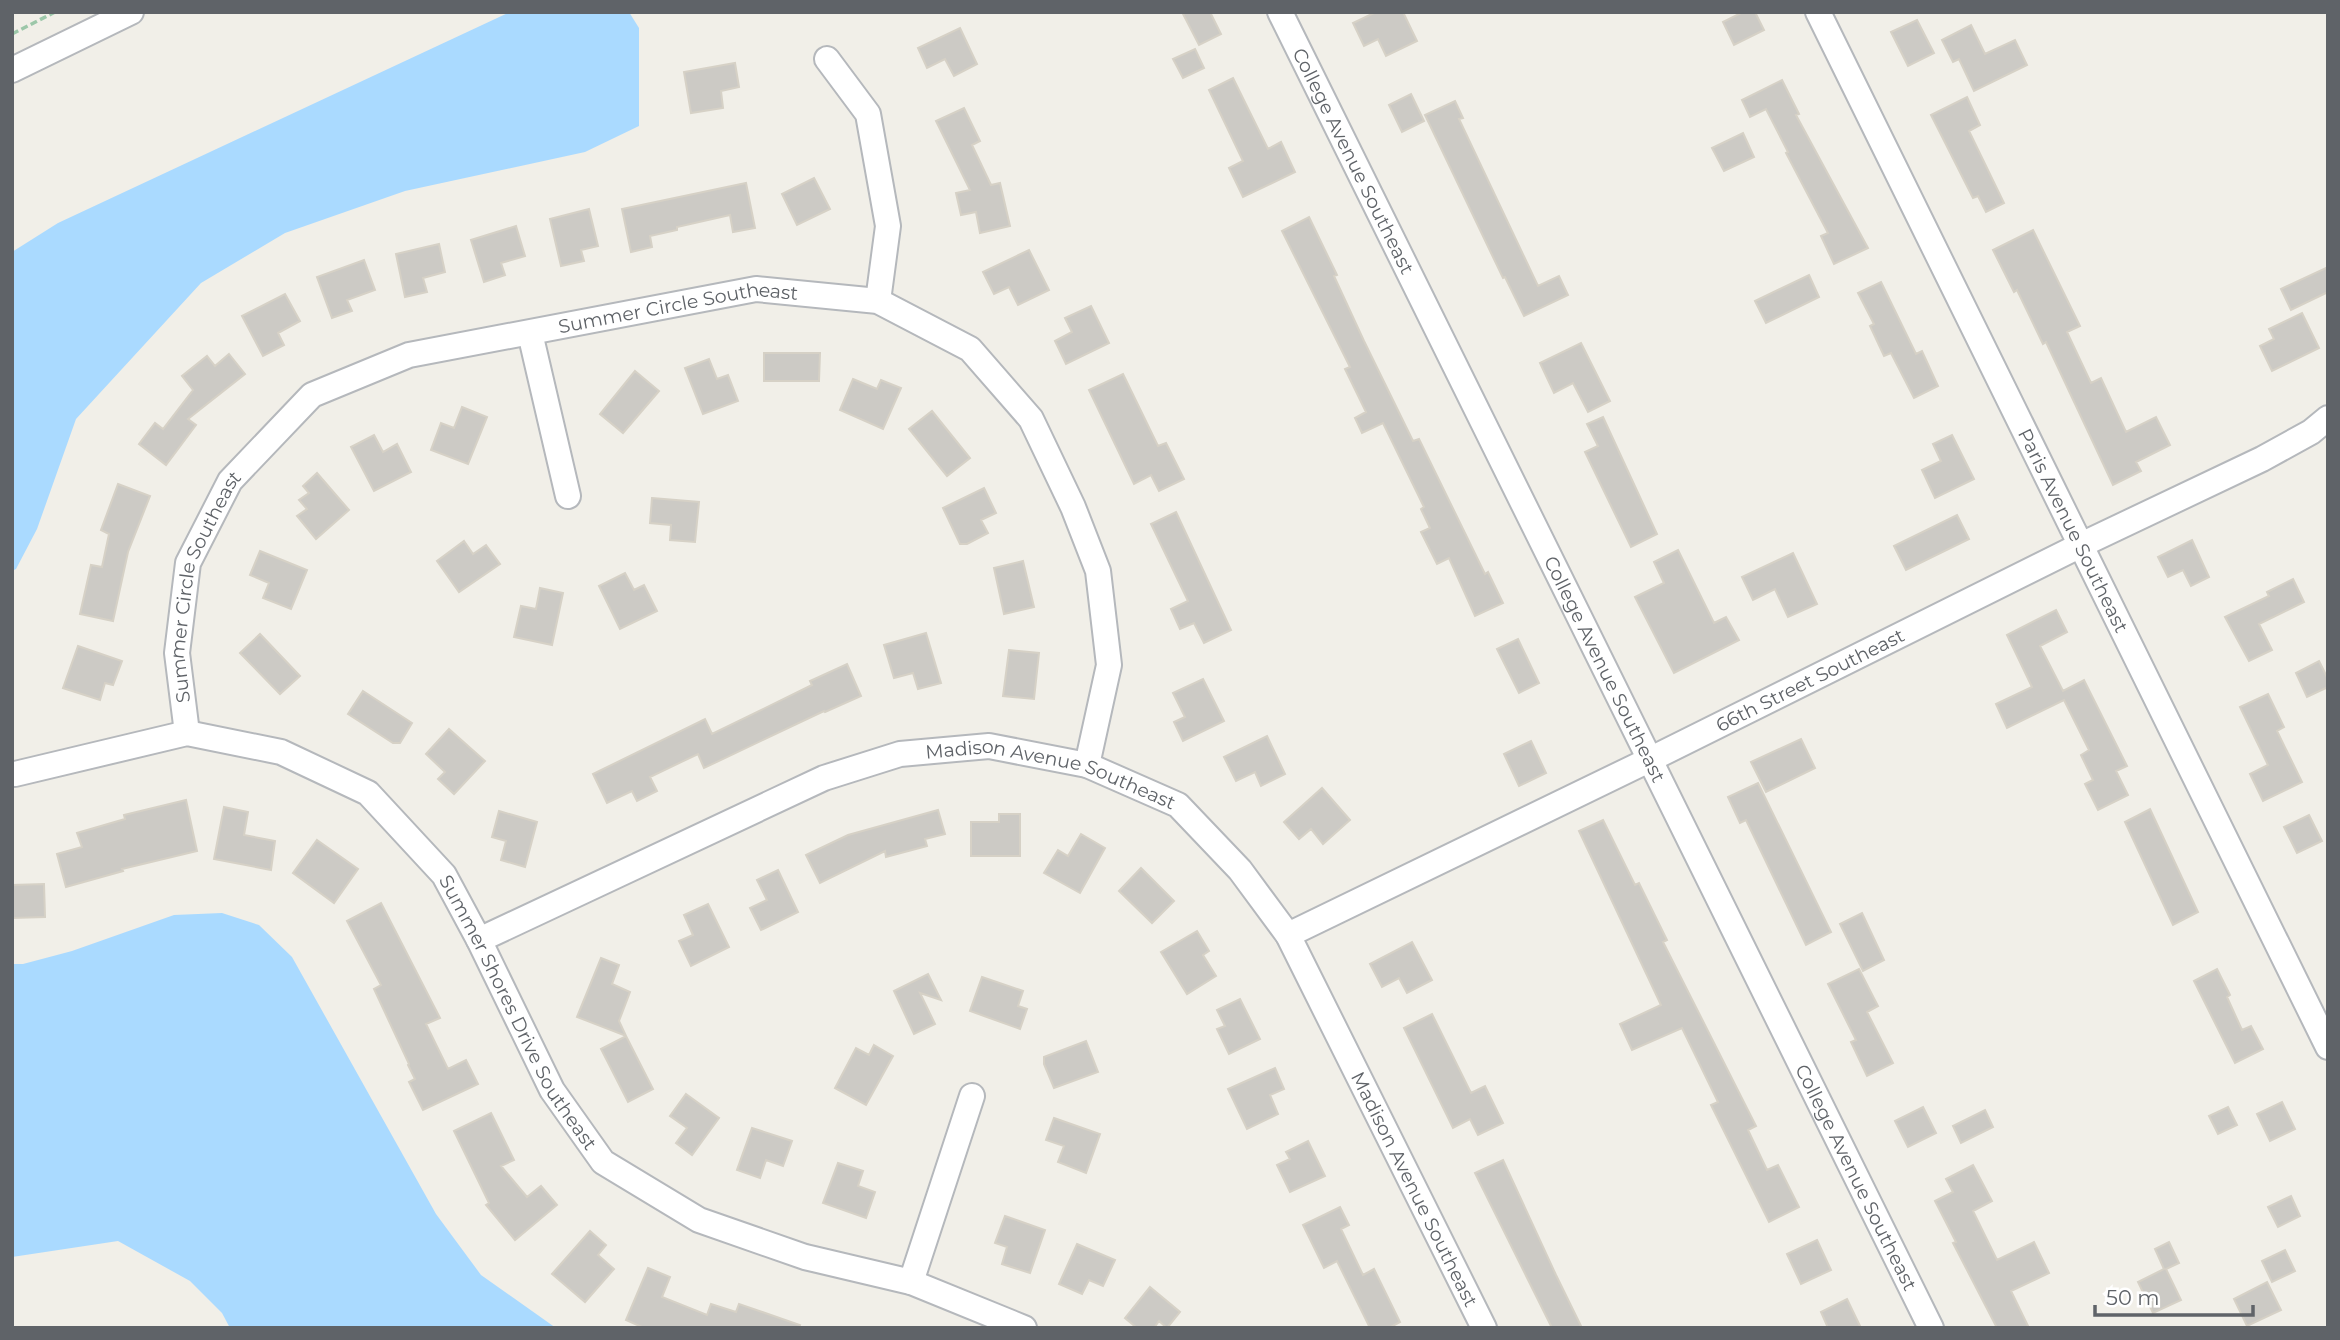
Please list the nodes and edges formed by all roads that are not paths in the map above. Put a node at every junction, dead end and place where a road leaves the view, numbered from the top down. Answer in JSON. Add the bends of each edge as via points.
{"nodes":[{"id":1,"x":131,"y":12,"type":"edge"},
{"id":2,"x":1280,"y":12,"type":"edge"},
{"id":3,"x":1818,"y":12,"type":"edge"},
{"id":4,"x":827,"y":59,"type":"dead end"},
{"id":5,"x":12,"y":70,"type":"edge"},
{"id":6,"x":877,"y":301,"type":"junction"},
{"id":7,"x":530,"y":334,"type":"junction"},
{"id":8,"x":2328,"y":418,"type":"edge"},
{"id":9,"x":568,"y":496,"type":"dead end"},
{"id":10,"x":2081,"y":545,"type":"junction"},
{"id":11,"x":187,"y":733,"type":"junction"},
{"id":12,"x":1649,"y":760,"type":"junction"},
{"id":13,"x":1087,"y":765,"type":"junction"},
{"id":14,"x":15,"y":774,"type":"dead end"},
{"id":15,"x":1288,"y":935,"type":"junction"},
{"id":16,"x":479,"y":940,"type":"junction"},
{"id":17,"x":2328,"y":1047,"type":"edge"},
{"id":18,"x":972,"y":1096,"type":"dead end"},
{"id":19,"x":911,"y":1282,"type":"junction"},
{"id":20,"x":1024,"y":1328,"type":"edge"},
{"id":21,"x":1484,"y":1328,"type":"edge"},
{"id":22,"x":1931,"y":1328,"type":"edge"}],
"edges":[{"from":1,"to":5,"type":"street"},
{"from":2,"to":12,"type":"street","name":"College Avenue Southeast"},
{"from":3,"to":10,"type":"street","name":"Paris Avenue Southeast"},
{"from":4,"to":6,"type":"street","via":[[868,114],[888,226]]},
{"from":6,"to":7,"type":"street","name":"Summer Circle Southeast","via":[[756,289]]},
{"from":6,"to":13,"type":"street","name":"Summer Circle Southeast","via":[[970,349],[1031,419],[1073,507],[1098,571],[1109,665]]},
{"from":7,"to":9,"type":"street"},
{"from":7,"to":11,"type":"street","name":"Summer Circle Southeast","via":[[409,355],[312,395],[230,481],[188,563],[177,653]]},
{"from":8,"to":10,"type":"street","name":"66th Street Southeast","via":[[2262,459]]},
{"from":10,"to":12,"type":"street","name":"66th Street Southeast"},
{"from":10,"to":17,"type":"street","name":"Paris Avenue Southeast"},
{"from":11,"to":14,"type":"street"},
{"from":11,"to":16,"type":"street","name":"Summer Shores Drive Southeast","via":[[281,752],[368,793],[444,875]]},
{"from":12,"to":15,"type":"street","name":"66th Street Southeast"},
{"from":12,"to":22,"type":"street","name":"College Avenue Southeast"},
{"from":13,"to":15,"type":"street","name":"Madison Avenue Southeast","via":[[1178,805],[1240,870]]},
{"from":13,"to":16,"type":"street","name":"Madison Avenue Southeast","via":[[989,746],[900,754],[824,778]]},
{"from":15,"to":21,"type":"street","name":"Madison Avenue Southeast"},
{"from":16,"to":19,"type":"street","name":"Summer Shores Drive Southeast","via":[[552,1090],[603,1162],[699,1220],[805,1257]]},
{"from":18,"to":19,"type":"street"},
{"from":19,"to":20,"type":"street","name":"Summer Shores Drive Southeast"}]}
